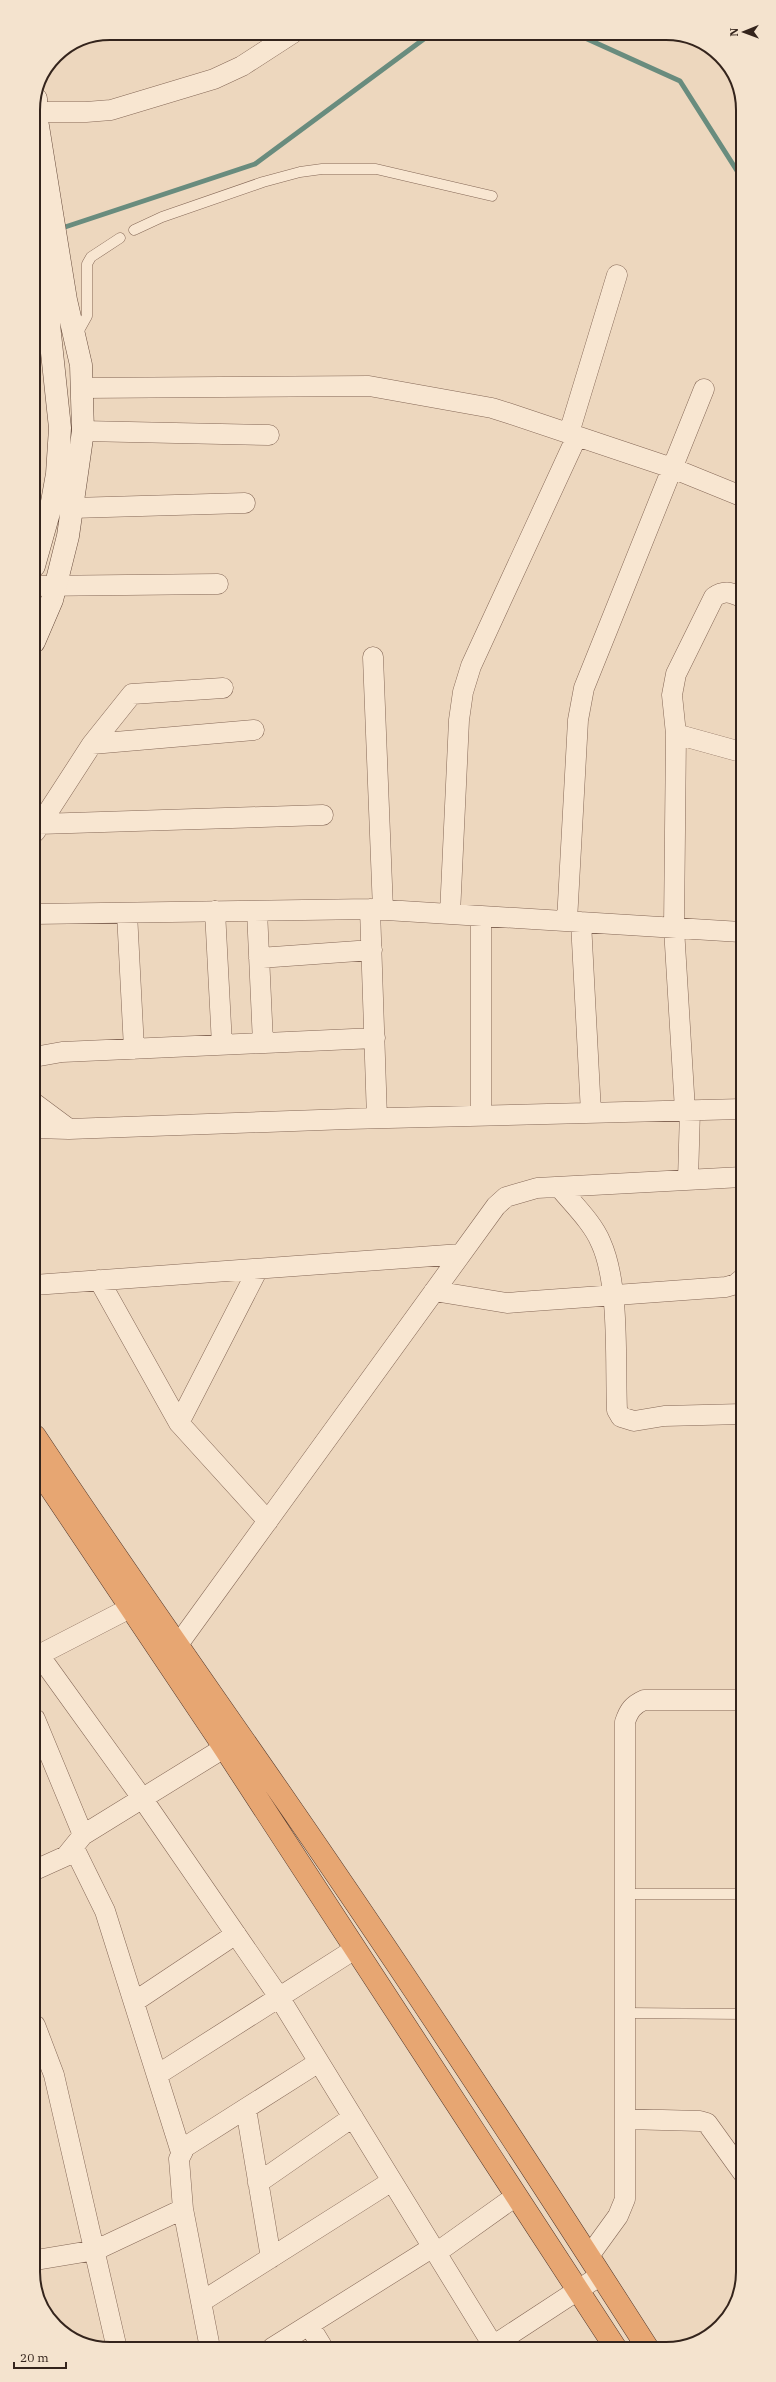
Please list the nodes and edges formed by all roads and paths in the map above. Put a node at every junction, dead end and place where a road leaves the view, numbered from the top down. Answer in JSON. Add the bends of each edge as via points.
{"nodes":[{"id":1,"x":282,"y":40,"type":"edge"},
{"id":2,"x":40,"y":110,"type":"edge"},
{"id":3,"x":40,"y":140,"type":"edge"},
{"id":4,"x":492,"y":196,"type":"dead end"},
{"id":5,"x":134,"y":230,"type":"dead end"},
{"id":6,"x":120,"y":238,"type":"dead end"},
{"id":7,"x":40,"y":245,"type":"edge"},
{"id":8,"x":618,"y":275,"type":"dead end"},
{"id":9,"x":56,"y":298,"type":"junction"},
{"id":10,"x":75,"y":338,"type":"junction"},
{"id":11,"x":82,"y":388,"type":"junction"},
{"id":12,"x":704,"y":389,"type":"dead end"},
{"id":13,"x":83,"y":431,"type":"junction"},
{"id":14,"x":573,"y":434,"type":"junction"},
{"id":15,"x":269,"y":435,"type":"dead end"},
{"id":16,"x":672,"y":468,"type":"junction"},
{"id":17,"x":736,"y":494,"type":"edge"},
{"id":18,"x":245,"y":503,"type":"dead end"},
{"id":19,"x":72,"y":508,"type":"junction"},
{"id":20,"x":40,"y":545,"type":"edge"},
{"id":21,"x":218,"y":584,"type":"dead end"},
{"id":22,"x":44,"y":587,"type":"edge"},
{"id":23,"x":736,"y":595,"type":"edge"},
{"id":24,"x":40,"y":609,"type":"edge"},
{"id":25,"x":374,"y":656,"type":"dead end"},
{"id":26,"x":223,"y":688,"type":"dead end"},
{"id":27,"x":254,"y":730,"type":"dead end"},
{"id":28,"x":683,"y":736,"type":"dead end"},
{"id":29,"x":92,"y":744,"type":"junction"},
{"id":30,"x":736,"y":751,"type":"edge"},
{"id":31,"x":323,"y":815,"type":"dead end"},
{"id":32,"x":40,"y":823,"type":"edge"},
{"id":33,"x":40,"y":829,"type":"edge"},
{"id":34,"x":377,"y":909,"type":"junction"},
{"id":35,"x":215,"y":911,"type":"junction"},
{"id":36,"x":257,"y":911,"type":"junction"},
{"id":37,"x":127,"y":913,"type":"junction"},
{"id":38,"x":40,"y":914,"type":"edge"},
{"id":39,"x":450,"y":914,"type":"junction"},
{"id":40,"x":481,"y":916,"type":"junction"},
{"id":41,"x":574,"y":922,"type":"junction"},
{"id":42,"x":674,"y":928,"type":"junction"},
{"id":43,"x":736,"y":932,"type":"edge"},
{"id":44,"x":372,"y":950,"type":"junction"},
{"id":45,"x":259,"y":958,"type":"junction"},
{"id":46,"x":375,"y":1038,"type":"junction"},
{"id":47,"x":263,"y":1043,"type":"junction"},
{"id":48,"x":222,"y":1045,"type":"junction"},
{"id":49,"x":134,"y":1049,"type":"junction"},
{"id":50,"x":40,"y":1056,"type":"edge"},
{"id":51,"x":40,"y":1107,"type":"edge"},
{"id":52,"x":736,"y":1109,"type":"edge"},
{"id":53,"x":687,"y":1110,"type":"junction"},
{"id":54,"x":592,"y":1113,"type":"junction"},
{"id":55,"x":481,"y":1116,"type":"junction"},
{"id":56,"x":378,"y":1118,"type":"junction"},
{"id":57,"x":40,"y":1128,"type":"edge"},
{"id":58,"x":69,"y":1129,"type":"junction"},
{"id":59,"x":736,"y":1177,"type":"edge"},
{"id":60,"x":688,"y":1180,"type":"junction"},
{"id":61,"x":559,"y":1187,"type":"junction"},
{"id":62,"x":461,"y":1254,"type":"junction"},
{"id":63,"x":258,"y":1269,"type":"junction"},
{"id":64,"x":99,"y":1280,"type":"junction"},
{"id":65,"x":736,"y":1284,"type":"edge"},
{"id":66,"x":40,"y":1285,"type":"edge"},
{"id":67,"x":434,"y":1292,"type":"junction"},
{"id":68,"x":613,"y":1296,"type":"junction"},
{"id":69,"x":736,"y":1414,"type":"edge"},
{"id":70,"x":179,"y":1423,"type":"junction"},
{"id":71,"x":40,"y":1444,"type":"edge"},
{"id":72,"x":40,"y":1473,"type":"edge"},
{"id":73,"x":268,"y":1521,"type":"junction"},
{"id":74,"x":130,"y":1608,"type":"junction"},
{"id":75,"x":177,"y":1646,"type":"junction"},
{"id":76,"x":40,"y":1654,"type":"edge"},
{"id":77,"x":40,"y":1660,"type":"edge"},
{"id":78,"x":736,"y":1700,"type":"edge"},
{"id":79,"x":40,"y":1732,"type":"edge"},
{"id":80,"x":224,"y":1748,"type":"junction"},
{"id":81,"x":142,"y":1798,"type":"junction"},
{"id":82,"x":79,"y":1842,"type":"junction"},
{"id":83,"x":40,"y":1868,"type":"edge"},
{"id":84,"x":625,"y":1894,"type":"junction"},
{"id":85,"x":736,"y":1894,"type":"edge"},
{"id":86,"x":236,"y":1934,"type":"junction"},
{"id":87,"x":355,"y":1949,"type":"junction"},
{"id":88,"x":279,"y":1997,"type":"junction"},
{"id":89,"x":134,"y":2002,"type":"junction"},
{"id":90,"x":625,"y":2013,"type":"junction"},
{"id":91,"x":736,"y":2014,"type":"edge"},
{"id":92,"x":40,"y":2053,"type":"edge"},
{"id":93,"x":319,"y":2062,"type":"junction"},
{"id":94,"x":156,"y":2075,"type":"junction"},
{"id":95,"x":483,"y":2093,"type":"junction"},
{"id":96,"x":459,"y":2108,"type":"junction"},
{"id":97,"x":246,"y":2109,"type":"junction"},
{"id":98,"x":353,"y":2117,"type":"junction"},
{"id":99,"x":625,"y":2118,"type":"junction"},
{"id":100,"x":181,"y":2152,"type":"junction"},
{"id":101,"x":736,"y":2163,"type":"edge"},
{"id":102,"x":392,"y":2181,"type":"junction"},
{"id":103,"x":258,"y":2183,"type":"junction"},
{"id":104,"x":516,"y":2196,"type":"junction"},
{"id":105,"x":183,"y":2209,"type":"junction"},
{"id":106,"x":96,"y":2250,"type":"junction"},
{"id":107,"x":434,"y":2250,"type":"junction"},
{"id":108,"x":589,"y":2256,"type":"junction"},
{"id":109,"x":271,"y":2258,"type":"junction"},
{"id":110,"x":40,"y":2259,"type":"edge"},
{"id":111,"x":601,"y":2275,"type":"junction"},
{"id":112,"x":578,"y":2291,"type":"junction"},
{"id":113,"x":201,"y":2302,"type":"junction"},
{"id":114,"x":309,"y":2325,"type":"junction"},
{"id":115,"x":116,"y":2342,"type":"edge"},
{"id":116,"x":209,"y":2342,"type":"edge"},
{"id":117,"x":282,"y":2342,"type":"edge"},
{"id":118,"x":319,"y":2342,"type":"edge"},
{"id":119,"x":490,"y":2342,"type":"edge"},
{"id":120,"x":501,"y":2342,"type":"edge"},
{"id":121,"x":612,"y":2342,"type":"edge"},
{"id":122,"x":644,"y":2342,"type":"edge"}],
"edges":[{"from":1,"to":2,"type":"street","via":[[242,66],[214,79],[111,110]]},
{"from":3,"to":9,"type":"main road"},
{"from":4,"to":5,"type":"lane","via":[[376,169],[322,169],[264,182],[162,217]]},
{"from":6,"to":10,"type":"lane","via":[[91,257],[87,264],[87,316]]},
{"from":7,"to":9,"type":"main road"},
{"from":8,"to":14,"type":"street"},
{"from":9,"to":10,"type":"main road"},
{"from":9,"to":20,"type":"main road","via":[[60,435],[52,502]]},
{"from":10,"to":11,"type":"main road","via":[[81,365]]},
{"from":11,"to":13,"type":"main road"},
{"from":11,"to":14,"type":"street","via":[[369,386],[492,408]]},
{"from":12,"to":16,"type":"street"},
{"from":13,"to":15,"type":"street"},
{"from":13,"to":19,"type":"main road"},
{"from":14,"to":16,"type":"street"},
{"from":14,"to":39,"type":"street","via":[[471,666],[463,692],[459,720]]},
{"from":16,"to":17,"type":"street"},
{"from":16,"to":41,"type":"street","via":[[584,688],[580,704]]},
{"from":18,"to":19,"type":"street"},
{"from":19,"to":22,"type":"main road","via":[[68,536]]},
{"from":21,"to":22,"type":"street"},
{"from":22,"to":24,"type":"main road"},
{"from":23,"to":42,"type":"street","via":[[720,592],[714,597],[676,674],[672,694],[676,734]]},
{"from":25,"to":34,"type":"street"},
{"from":26,"to":29,"type":"street","via":[[132,694]]},
{"from":27,"to":29,"type":"street"},
{"from":28,"to":30,"type":"street"},
{"from":29,"to":32,"type":"street"},
{"from":31,"to":33,"type":"street"},
{"from":34,"to":36,"type":"street"},
{"from":34,"to":39,"type":"street"},
{"from":34,"to":44,"type":"street"},
{"from":35,"to":36,"type":"street"},
{"from":35,"to":37,"type":"street"},
{"from":35,"to":48,"type":"street"},
{"from":36,"to":45,"type":"street"},
{"from":37,"to":38,"type":"street"},
{"from":37,"to":49,"type":"street"},
{"from":39,"to":40,"type":"street"},
{"from":40,"to":41,"type":"street"},
{"from":40,"to":55,"type":"street"},
{"from":41,"to":42,"type":"street"},
{"from":41,"to":54,"type":"street"},
{"from":42,"to":43,"type":"street"},
{"from":42,"to":53,"type":"street"},
{"from":44,"to":45,"type":"street"},
{"from":44,"to":46,"type":"street"},
{"from":45,"to":47,"type":"street"},
{"from":46,"to":47,"type":"street"},
{"from":46,"to":56,"type":"street"},
{"from":47,"to":48,"type":"street"},
{"from":48,"to":49,"type":"street"},
{"from":49,"to":50,"type":"street","via":[[62,1052]]},
{"from":51,"to":58,"type":"street"},
{"from":52,"to":53,"type":"street"},
{"from":53,"to":54,"type":"street"},
{"from":53,"to":60,"type":"street"},
{"from":54,"to":55,"type":"street"},
{"from":55,"to":56,"type":"street"},
{"from":56,"to":58,"type":"street"},
{"from":57,"to":58,"type":"street"},
{"from":59,"to":60,"type":"street"},
{"from":60,"to":61,"type":"street"},
{"from":61,"to":62,"type":"street","via":[[537,1188],[506,1197],[496,1206]]},
{"from":61,"to":68,"type":"street","via":[[601,1242],[608,1260]]},
{"from":62,"to":63,"type":"street"},
{"from":62,"to":67,"type":"street"},
{"from":63,"to":64,"type":"street"},
{"from":63,"to":70,"type":"street"},
{"from":64,"to":66,"type":"street"},
{"from":64,"to":70,"type":"street"},
{"from":65,"to":68,"type":"street","via":[[726,1287]]},
{"from":67,"to":68,"type":"street","via":[[507,1303]]},
{"from":67,"to":73,"type":"street"},
{"from":68,"to":69,"type":"street","via":[[617,1410],[621,1417],[634,1421],[664,1416]]},
{"from":70,"to":73,"type":"street"},
{"from":71,"to":75,"type":"highway"},
{"from":72,"to":74,"type":"highway"},
{"from":73,"to":75,"type":"street"},
{"from":74,"to":76,"type":"street"},
{"from":74,"to":80,"type":"highway"},
{"from":75,"to":95,"type":"highway","via":[[289,1804]]},
{"from":77,"to":81,"type":"street"},
{"from":78,"to":84,"type":"street","via":[[652,1699],[636,1703],[629,1710],[625,1722]]},
{"from":79,"to":82,"type":"street"},
{"from":80,"to":81,"type":"street"},
{"from":80,"to":87,"type":"highway"},
{"from":81,"to":82,"type":"street"},
{"from":81,"to":86,"type":"street"},
{"from":82,"to":83,"type":"street","via":[[66,1856]]},
{"from":82,"to":89,"type":"street","via":[[102,1902]]},
{"from":84,"to":85,"type":"lane"},
{"from":84,"to":90,"type":"street"},
{"from":86,"to":88,"type":"street"},
{"from":86,"to":89,"type":"street"},
{"from":87,"to":88,"type":"street"},
{"from":87,"to":96,"type":"highway"},
{"from":88,"to":93,"type":"street"},
{"from":88,"to":94,"type":"street"},
{"from":89,"to":94,"type":"street"},
{"from":90,"to":91,"type":"lane"},
{"from":90,"to":99,"type":"street"},
{"from":92,"to":106,"type":"street","via":[[54,2075]]},
{"from":93,"to":97,"type":"street"},
{"from":93,"to":98,"type":"street"},
{"from":94,"to":100,"type":"street"},
{"from":95,"to":96,"type":"highway"},
{"from":95,"to":108,"type":"highway"},
{"from":96,"to":104,"type":"highway"},
{"from":97,"to":100,"type":"street"},
{"from":97,"to":103,"type":"street"},
{"from":98,"to":102,"type":"street"},
{"from":98,"to":103,"type":"street"},
{"from":99,"to":101,"type":"street","via":[[707,2123]]},
{"from":99,"to":108,"type":"street","via":[[623,2208]]},
{"from":100,"to":105,"type":"street","via":[[179,2159]]},
{"from":102,"to":107,"type":"street"},
{"from":102,"to":109,"type":"street"},
{"from":103,"to":109,"type":"street"},
{"from":104,"to":107,"type":"street"},
{"from":104,"to":112,"type":"highway"},
{"from":105,"to":106,"type":"street"},
{"from":105,"to":113,"type":"street"},
{"from":106,"to":110,"type":"street"},
{"from":106,"to":115,"type":"street"},
{"from":107,"to":114,"type":"street"},
{"from":107,"to":119,"type":"street"},
{"from":108,"to":111,"type":"highway"},
{"from":109,"to":113,"type":"street"},
{"from":111,"to":112,"type":"street"},
{"from":111,"to":122,"type":"highway"},
{"from":112,"to":120,"type":"street"},
{"from":112,"to":121,"type":"highway"},
{"from":113,"to":116,"type":"street"},
{"from":114,"to":117,"type":"street"},
{"from":114,"to":118,"type":"street"}]}
